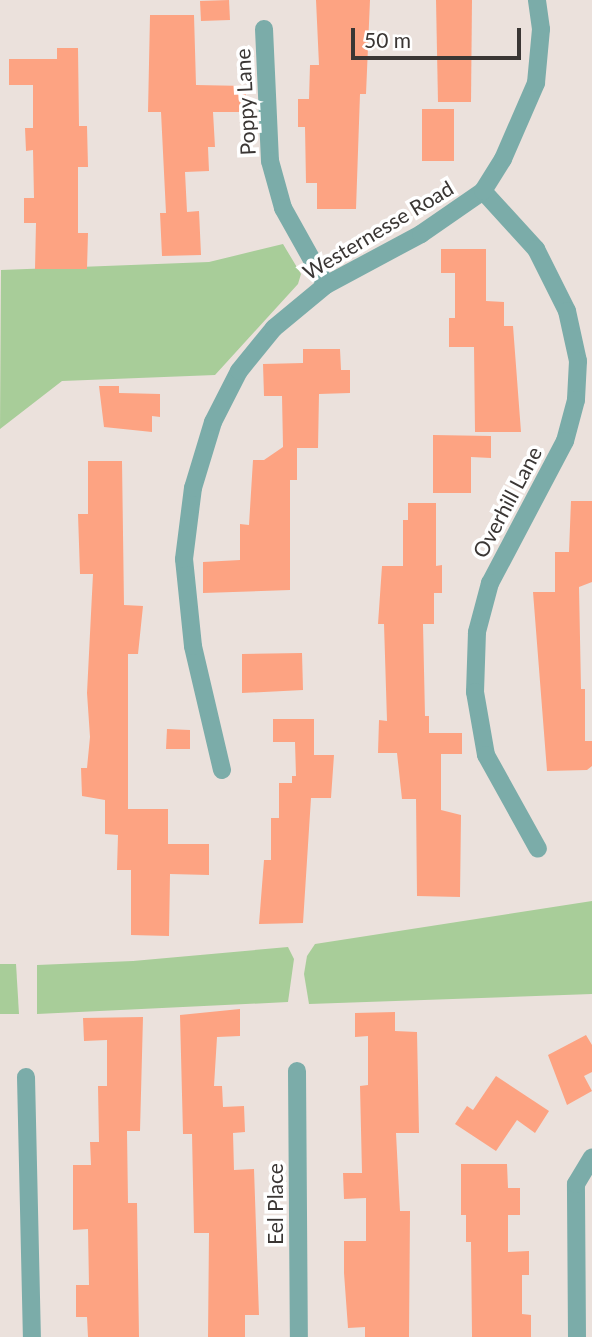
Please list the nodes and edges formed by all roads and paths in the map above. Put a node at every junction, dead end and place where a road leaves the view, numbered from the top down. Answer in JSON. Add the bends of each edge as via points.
{"nodes":[{"id":1,"x":537,"y":0,"type":"edge"},
{"id":2,"x":264,"y":29,"type":"dead end"},
{"id":3,"x":483,"y":191,"type":"junction"},
{"id":4,"x":326,"y":285,"type":"junction"},
{"id":5,"x":222,"y":770,"type":"dead end"},
{"id":6,"x":538,"y":849,"type":"dead end"},
{"id":7,"x":297,"y":1071,"type":"dead end"},
{"id":8,"x":26,"y":1077,"type":"dead end"},
{"id":9,"x":592,"y":1157,"type":"edge"},
{"id":10,"x":32,"y":1337,"type":"edge"},
{"id":11,"x":299,"y":1337,"type":"edge"},
{"id":12,"x":577,"y":1337,"type":"edge"}],
"edges":[{"from":1,"to":3,"type":"street","name":"Westernesse Road","via":[[541,29],[536,83],[503,159]]},
{"from":2,"to":4,"type":"street","name":"Poppy Lane","via":[[270,161],[283,208]]},
{"from":3,"to":4,"type":"street","name":"Westernesse Road","via":[[421,234]]},
{"from":3,"to":6,"type":"street","name":"Overhill Lane","via":[[536,249],[567,311],[578,361],[576,400],[565,441],[490,583],[477,632],[475,692],[486,755]]},
{"from":4,"to":5,"type":"street","name":"Westernesse Road","via":[[274,328],[239,370],[212,422],[192,488],[184,559],[187,596]]},
{"from":7,"to":11,"type":"street","name":"Eel Place"},
{"from":8,"to":10,"type":"street"},
{"from":9,"to":12,"type":"street","via":[[576,1184]]}]}
